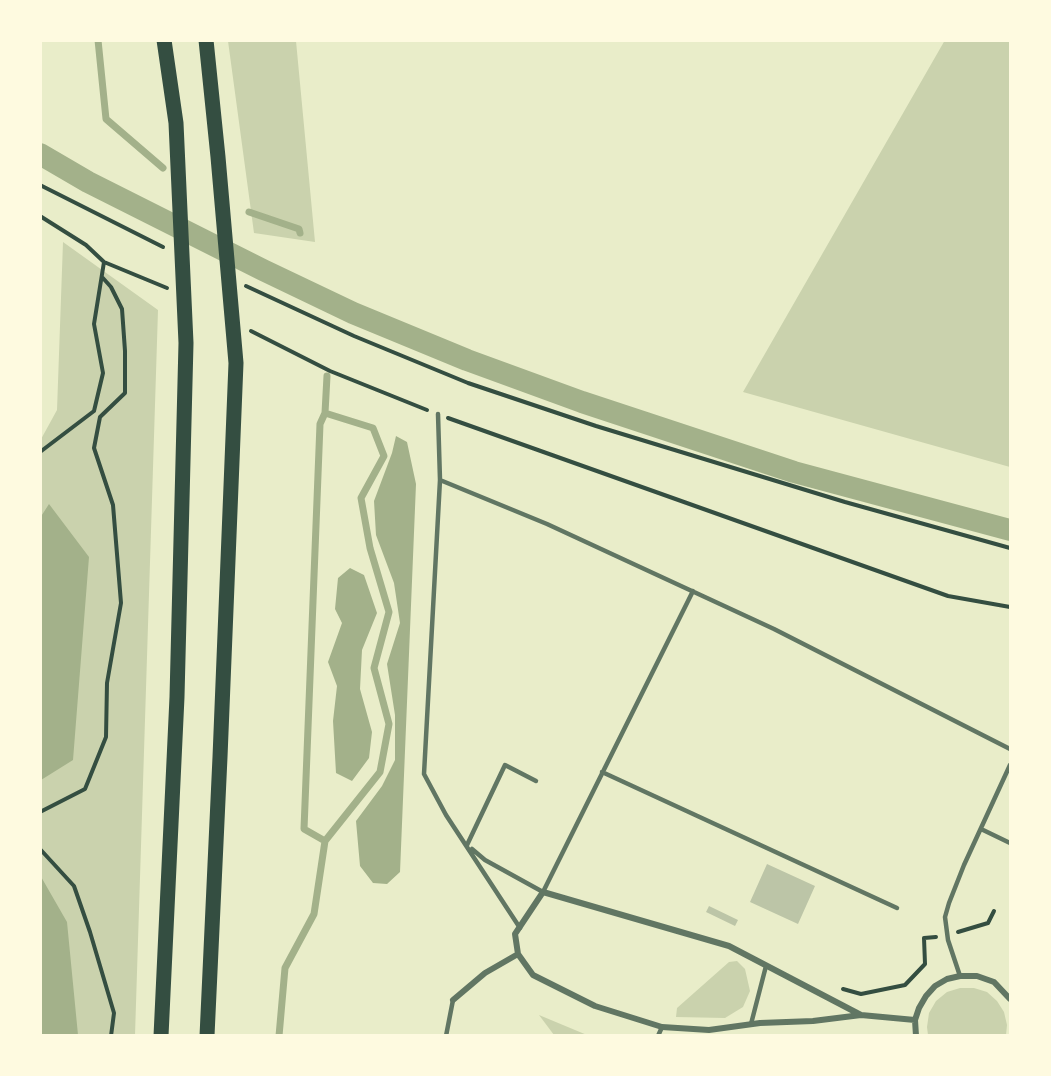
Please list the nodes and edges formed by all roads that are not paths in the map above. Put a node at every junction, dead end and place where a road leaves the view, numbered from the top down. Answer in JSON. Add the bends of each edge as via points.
{"nodes":[{"id":1,"x":164,"y":40,"type":"edge"},
{"id":2,"x":206,"y":40,"type":"edge"},
{"id":3,"x":438,"y":414,"type":"road end"},
{"id":4,"x":440,"y":480,"type":"junction"},
{"id":5,"x":693,"y":591,"type":"junction"},
{"id":6,"x":1011,"y":749,"type":"edge"},
{"id":7,"x":1011,"y":765,"type":"edge"},
{"id":8,"x":602,"y":772,"type":"junction"},
{"id":9,"x":536,"y":781,"type":"dead end"},
{"id":10,"x":981,"y":829,"type":"junction"},
{"id":11,"x":1011,"y":843,"type":"edge"},
{"id":12,"x":467,"y":845,"type":"junction"},
{"id":13,"x":543,"y":892,"type":"junction"},
{"id":14,"x":897,"y":908,"type":"dead end"},
{"id":15,"x":519,"y":928,"type":"junction"},
{"id":16,"x":518,"y":954,"type":"junction"},
{"id":17,"x":766,"y":966,"type":"junction"},
{"id":18,"x":960,"y":976,"type":"junction"},
{"id":19,"x":1011,"y":999,"type":"edge"},
{"id":20,"x":453,"y":1000,"type":"joint"},
{"id":21,"x":861,"y":1016,"type":"junction"},
{"id":22,"x":915,"y":1020,"type":"junction"},
{"id":23,"x":752,"y":1024,"type":"junction"},
{"id":24,"x":662,"y":1027,"type":"junction"},
{"id":25,"x":160,"y":1035,"type":"edge"},
{"id":26,"x":207,"y":1035,"type":"edge"},
{"id":27,"x":446,"y":1035,"type":"edge"},
{"id":28,"x":658,"y":1035,"type":"edge"},
{"id":29,"x":916,"y":1035,"type":"edge"}],
"edges":[{"from":1,"to":25,"type":"highway","via":[[176,123],[186,343],[177,697]]},
{"from":2,"to":26,"type":"highway","via":[[236,363]]},
{"from":3,"to":4,"type":"lane"},
{"from":4,"to":5,"type":"lane"},
{"from":4,"to":12,"type":"lane","via":[[424,774]]},
{"from":5,"to":6,"type":"lane"},
{"from":5,"to":8,"type":"lane"},
{"from":7,"to":10,"type":"lane"},
{"from":8,"to":13,"type":"lane"},
{"from":8,"to":14,"type":"lane"},
{"from":9,"to":12,"type":"lane","via":[[505,765]]},
{"from":10,"to":11,"type":"lane"},
{"from":10,"to":18,"type":"lane","via":[[945,917]]},
{"from":12,"to":13,"type":"lane","via":[[485,860]]},
{"from":12,"to":15,"type":"lane"},
{"from":13,"to":15,"type":"street"},
{"from":13,"to":17,"type":"street","via":[[729,946]]},
{"from":15,"to":16,"type":"street","via":[[515,934]]},
{"from":16,"to":20,"type":"street","via":[[485,973]]},
{"from":16,"to":24,"type":"street","via":[[532,975],[595,1006]]},
{"from":17,"to":21,"type":"street"},
{"from":17,"to":23,"type":"lane"},
{"from":18,"to":19,"type":"street","via":[[994,982]]},
{"from":18,"to":22,"type":"street","via":[[935,986]]},
{"from":20,"to":27,"type":"lane"},
{"from":21,"to":22,"type":"street"},
{"from":21,"to":23,"type":"street"},
{"from":22,"to":29,"type":"street"},
{"from":23,"to":24,"type":"street","via":[[710,1030]]},
{"from":24,"to":28,"type":"lane"}]}
